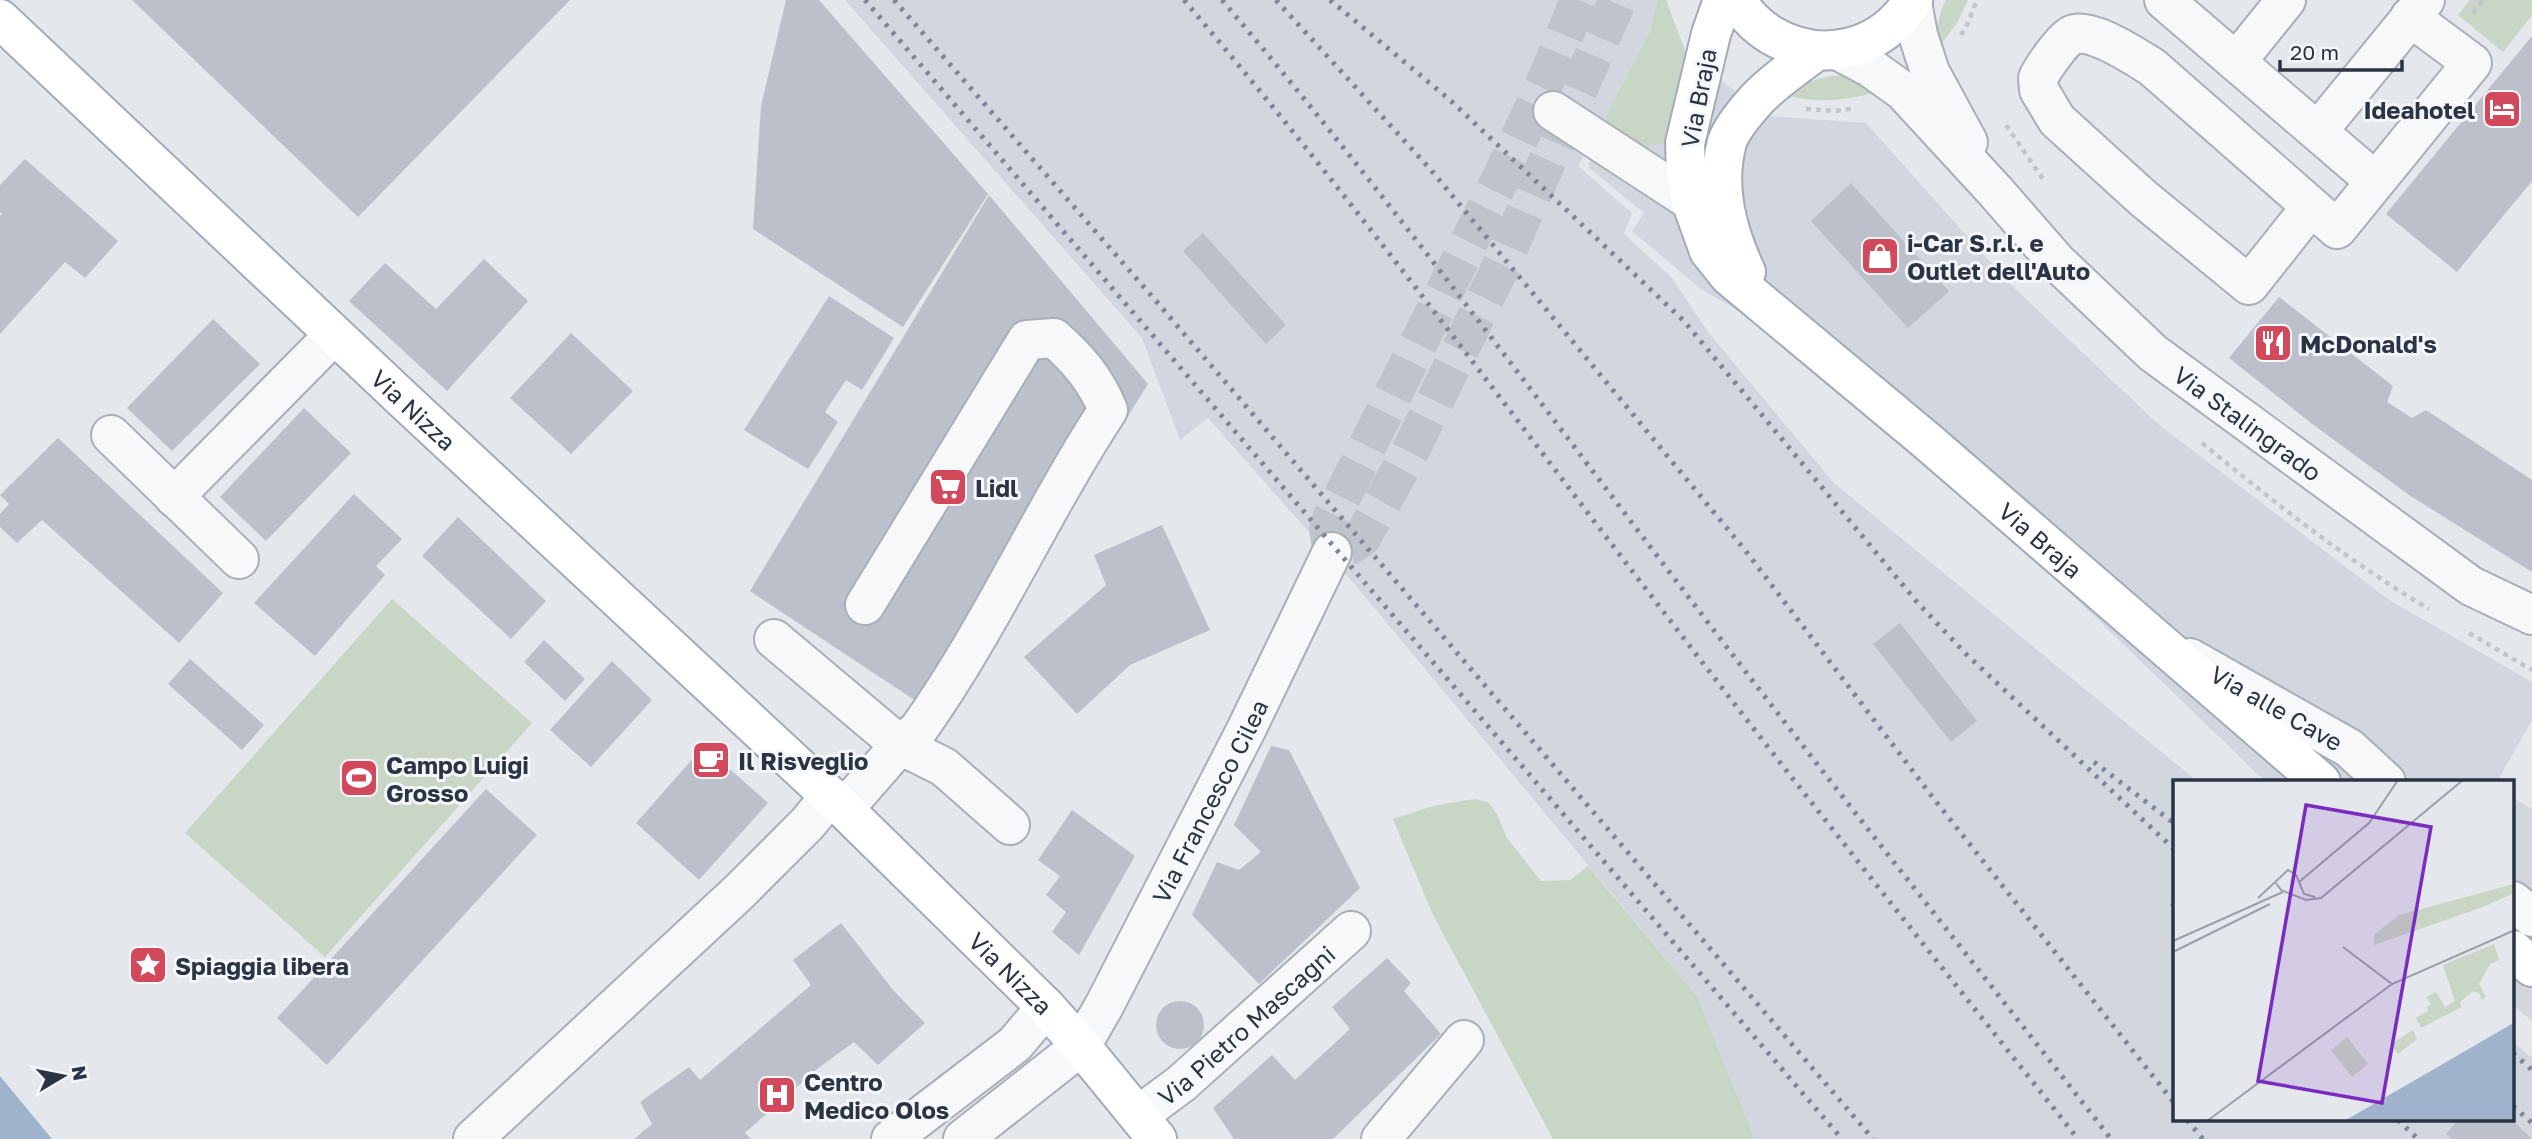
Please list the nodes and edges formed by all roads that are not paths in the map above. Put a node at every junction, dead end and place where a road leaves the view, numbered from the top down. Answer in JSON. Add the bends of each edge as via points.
{"nodes":[{"id":1,"x":1723,"y":0,"type":"edge"},
{"id":2,"x":1738,"y":0,"type":"edge"},
{"id":3,"x":2164,"y":0,"type":"edge"},
{"id":4,"x":2286,"y":0,"type":"edge"},
{"id":5,"x":1912,"y":1,"type":"edge"},
{"id":6,"x":2418,"y":8,"type":"edge"},
{"id":7,"x":3,"y":27,"type":"edge"},
{"id":8,"x":1828,"y":51,"type":"junction"},
{"id":9,"x":2236,"y":62,"type":"junction"},
{"id":10,"x":1553,"y":111,"type":"dead end"},
{"id":11,"x":2318,"y":131,"type":"junction"},
{"id":12,"x":2375,"y":181,"type":"junction"},
{"id":13,"x":1996,"y":192,"type":"junction"},
{"id":14,"x":1691,"y":201,"type":"junction"},
{"id":15,"x":2310,"y":208,"type":"junction"},
{"id":16,"x":1759,"y":299,"type":"junction"},
{"id":17,"x":334,"y":335,"type":"junction"},
{"id":18,"x":111,"y":435,"type":"dead end"},
{"id":19,"x":174,"y":497,"type":"junction"},
{"id":20,"x":1332,"y":552,"type":"dead end"},
{"id":21,"x":239,"y":559,"type":"dead end"},
{"id":22,"x":865,"y":605,"type":"dead end"},
{"id":23,"x":2532,"y":615,"type":"edge"},
{"id":24,"x":774,"y":639,"type":"dead end"},
{"id":25,"x":2161,"y":642,"type":"junction"},
{"id":26,"x":900,"y":745,"type":"junction"},
{"id":27,"x":2319,"y":780,"type":"edge"},
{"id":28,"x":2384,"y":780,"type":"edge"},
{"id":29,"x":837,"y":802,"type":"junction"},
{"id":30,"x":1010,"y":825,"type":"dead end"},
{"id":31,"x":2514,"y":902,"type":"edge"},
{"id":32,"x":2532,"y":917,"type":"edge"},
{"id":33,"x":1351,"y":932,"type":"dead end"},
{"id":34,"x":2514,"y":951,"type":"edge"},
{"id":35,"x":2532,"y":967,"type":"edge"},
{"id":36,"x":1046,"y":1007,"type":"junction"},
{"id":37,"x":1464,"y":1040,"type":"dead end"},
{"id":38,"x":1081,"y":1046,"type":"junction"},
{"id":39,"x":1148,"y":1127,"type":"edge"},
{"id":40,"x":473,"y":1139,"type":"edge"},
{"id":41,"x":891,"y":1139,"type":"edge"},
{"id":42,"x":963,"y":1139,"type":"edge"},
{"id":43,"x":1381,"y":1139,"type":"edge"}],
"edges":[{"from":1,"to":14,"type":"main road","name":"Via Braja","via":[[1685,143]]},
{"from":2,"to":8,"type":"main road","via":[[1760,28],[1786,44]]},
{"from":3,"to":9,"type":"street"},
{"from":4,"to":9,"type":"street"},
{"from":5,"to":8,"type":"main road","name":"Via Braja","via":[[1881,35],[1861,45]]},
{"from":5,"to":13,"type":"street","name":"Via Stalingrado","via":[[1930,72]]},
{"from":6,"to":11,"type":"street"},
{"from":6,"to":12,"type":"street","via":[[2472,63]]},
{"from":7,"to":17,"type":"main road","name":"Via Nizza"},
{"from":8,"to":13,"type":"street","name":"Via Stalingrado","via":[[1871,68],[1903,92]]},
{"from":8,"to":16,"type":"main road","name":"Via Braja","via":[[1759,96],[1728,141],[1722,194],[1732,243]]},
{"from":9,"to":11,"type":"street"},
{"from":10,"to":14,"type":"street"},
{"from":11,"to":12,"type":"street"},
{"from":12,"to":15,"type":"street","via":[[2337,229]]},
{"from":13,"to":23,"type":"street","name":"Via Stalingrado","via":[[2057,262],[2153,353],[2472,586]]},
{"from":14,"to":16,"type":"main road","name":"Via Braja","via":[[1709,251],[1729,276]]},
{"from":15,"to":15,"type":"street","via":[[2249,285],[2057,120],[2039,90],[2038,78],[2070,35],[2097,37],[2152,66]]},
{"from":16,"to":25,"type":"main road","name":"Via Braja"},
{"from":17,"to":19,"type":"street"},
{"from":17,"to":29,"type":"main road","name":"Via Nizza"},
{"from":18,"to":19,"type":"street"},
{"from":19,"to":21,"type":"street"},
{"from":20,"to":38,"type":"street","name":"Via Francesco Cilea","via":[[1240,741]]},
{"from":22,"to":26,"type":"street","via":[[1027,340],[1054,338],[1099,386],[1108,410],[931,711]]},
{"from":24,"to":26,"type":"street"},
{"from":25,"to":27,"type":"main road","name":"Via Braja"},
{"from":25,"to":28,"type":"street","name":"Via alle Cave","via":[[2349,748]]},
{"from":26,"to":29,"type":"street"},
{"from":26,"to":30,"type":"street","via":[[944,767]]},
{"from":29,"to":36,"type":"main road","name":"Via Nizza"},
{"from":29,"to":40,"type":"street","via":[[808,823]]},
{"from":31,"to":32,"type":"street"},
{"from":33,"to":39,"type":"street","name":"Via Pietro Mascagni","via":[[1182,1083]]},
{"from":34,"to":35,"type":"main road"},
{"from":36,"to":38,"type":"main road","name":"Via Nizza"},
{"from":36,"to":41,"type":"street","via":[[1015,1044]]},
{"from":37,"to":43,"type":"street"},
{"from":38,"to":39,"type":"main road","name":"Via Nizza"},
{"from":38,"to":42,"type":"street"}]}
